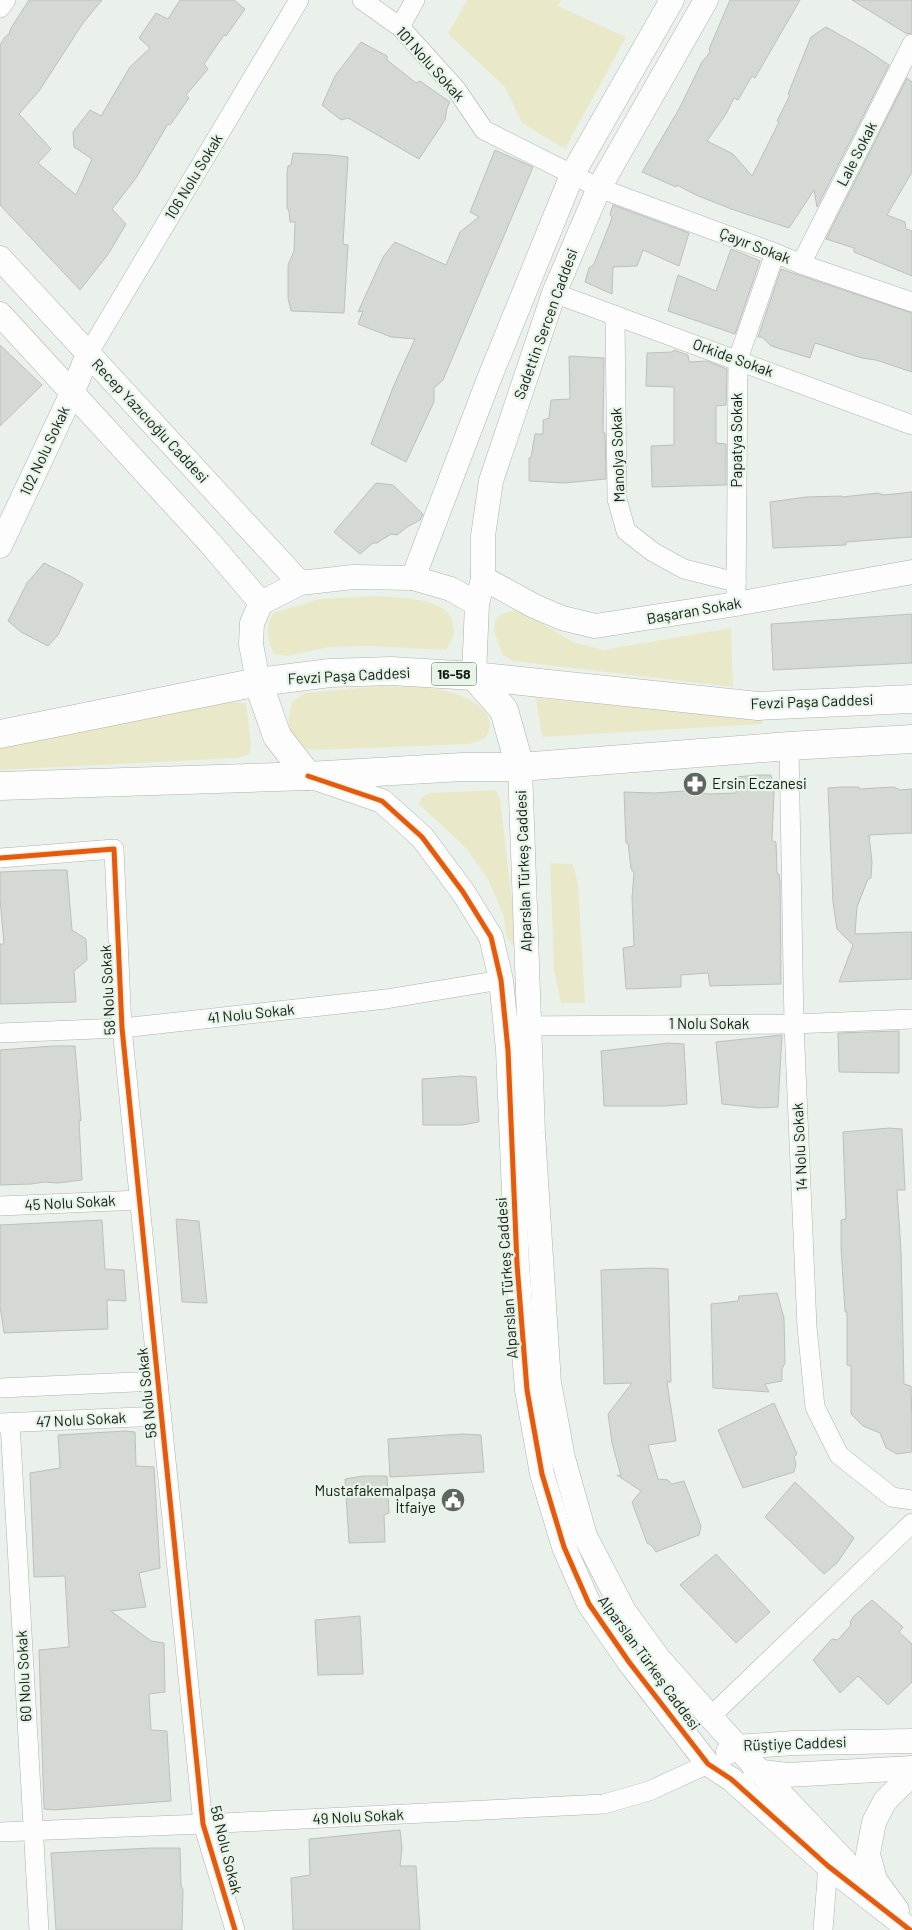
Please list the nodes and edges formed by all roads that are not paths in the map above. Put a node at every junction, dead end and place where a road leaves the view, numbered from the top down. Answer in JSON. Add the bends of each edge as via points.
{"nodes":[{"id":1,"x":6,"y":0,"type":"edge"},
{"id":2,"x":299,"y":0,"type":"edge"},
{"id":3,"x":362,"y":0,"type":"edge"},
{"id":4,"x":415,"y":0,"type":"edge"},
{"id":5,"x":672,"y":0,"type":"edge"},
{"id":6,"x":706,"y":0,"type":"edge"},
{"id":7,"x":0,"y":8,"type":"edge"},
{"id":8,"x":400,"y":27,"type":"junction"},
{"id":9,"x":912,"y":44,"type":"edge"},
{"id":10,"x":572,"y":175,"type":"junction"},
{"id":11,"x":599,"y":188,"type":"junction"},
{"id":12,"x":776,"y":253,"type":"junction"},
{"id":13,"x":0,"y":258,"type":"edge"},
{"id":14,"x":801,"y":264,"type":"junction"},
{"id":15,"x":554,"y":293,"type":"junction"},
{"id":16,"x":912,"y":302,"type":"edge"},
{"id":17,"x":0,"y":314,"type":"edge"},
{"id":18,"x":615,"y":315,"type":"junction"},
{"id":19,"x":88,"y":354,"type":"junction"},
{"id":20,"x":738,"y":359,"type":"junction"},
{"id":21,"x":72,"y":391,"type":"junction"},
{"id":22,"x":912,"y":424,"type":"edge"},
{"id":23,"x":0,"y":546,"type":"edge"},
{"id":24,"x":912,"y":572,"type":"edge"},
{"id":25,"x":414,"y":578,"type":"junction"},
{"id":26,"x":483,"y":578,"type":"junction"},
{"id":27,"x":300,"y":583,"type":"junction"},
{"id":28,"x":736,"y":593,"type":"junction"},
{"id":29,"x":261,"y":603,"type":"junction"},
{"id":30,"x":477,"y":604,"type":"junction"},
{"id":31,"x":474,"y":676,"type":"junction"},
{"id":32,"x":258,"y":682,"type":"junction"},
{"id":33,"x":912,"y":699,"type":"edge"},
{"id":34,"x":0,"y":734,"type":"edge"},
{"id":35,"x":912,"y":739,"type":"edge"},
{"id":36,"x":789,"y":746,"type":"junction"},
{"id":37,"x":520,"y":767,"type":"junction"},
{"id":38,"x":308,"y":776,"type":"junction"},
{"id":39,"x":0,"y":786,"type":"edge"},
{"id":40,"x":0,"y":858,"type":"edge"},
{"id":41,"x":501,"y":980,"type":"junction"},
{"id":42,"x":912,"y":1019,"type":"edge"},
{"id":43,"x":794,"y":1024,"type":"junction"},
{"id":44,"x":506,"y":1026,"type":"junction"},
{"id":45,"x":530,"y":1026,"type":"junction"},
{"id":46,"x":122,"y":1028,"type":"junction"},
{"id":47,"x":0,"y":1033,"type":"edge"},
{"id":48,"x":140,"y":1200,"type":"junction"},
{"id":49,"x":0,"y":1206,"type":"edge"},
{"id":50,"x":158,"y":1381,"type":"junction"},
{"id":51,"x":0,"y":1388,"type":"edge"},
{"id":52,"x":162,"y":1416,"type":"junction"},
{"id":53,"x":5,"y":1423,"type":"edge"},
{"id":54,"x":912,"y":1500,"type":"edge"},
{"id":55,"x":912,"y":1523,"type":"edge"},
{"id":56,"x":710,"y":1717,"type":"junction"},
{"id":57,"x":912,"y":1741,"type":"edge"},
{"id":58,"x":736,"y":1746,"type":"junction"},
{"id":59,"x":708,"y":1764,"type":"junction"},
{"id":60,"x":912,"y":1768,"type":"edge"},
{"id":61,"x":759,"y":1771,"type":"junction"},
{"id":62,"x":912,"y":1776,"type":"edge"},
{"id":63,"x":203,"y":1824,"type":"junction"},
{"id":64,"x":32,"y":1830,"type":"junction"},
{"id":65,"x":0,"y":1832,"type":"edge"},
{"id":66,"x":828,"y":1866,"type":"junction"},
{"id":67,"x":39,"y":1930,"type":"edge"},
{"id":68,"x":235,"y":1930,"type":"edge"},
{"id":69,"x":823,"y":1930,"type":"edge"},
{"id":70,"x":911,"y":1930,"type":"edge"}],
"edges":[{"from":1,"to":7,"type":"street"},
{"from":2,"to":19,"type":"street","name":"106 Nolu Sokak"},
{"from":3,"to":8,"type":"street","name":"101 Nolu Sokak"},
{"from":4,"to":8,"type":"street"},
{"from":5,"to":10,"type":"street","name":"Sadettin Sercen Caddesi"},
{"from":6,"to":11,"type":"street","name":"Sadettin Sercen Caddesi"},
{"from":8,"to":10,"type":"street","name":"101 Nolu Sokak","via":[[456,89],[484,130]]},
{"from":9,"to":14,"type":"street","name":"Lale Sokak"},
{"from":10,"to":11,"type":"street","name":"101 Nolu Sokak"},
{"from":10,"to":25,"type":"street","name":"Sadettin Sercen Caddesi","via":[[489,379]]},
{"from":11,"to":12,"type":"street","name":"Çayır Sokak"},
{"from":11,"to":15,"type":"street","name":"Sadettin Sercen Caddesi"},
{"from":12,"to":14,"type":"street","name":"Çayır Sokak"},
{"from":12,"to":20,"type":"street","name":"Papatya Sokak"},
{"from":13,"to":19,"type":"street","name":"Recep Yazıcıoğlu Caddesi"},
{"from":14,"to":16,"type":"street","name":"Çayır Sokak"},
{"from":15,"to":18,"type":"street","name":"Orkide Sokak"},
{"from":15,"to":26,"type":"street","name":"Sadettin Sercen Caddesi","via":[[490,482],[483,536]]},
{"from":17,"to":21,"type":"street"},
{"from":18,"to":20,"type":"street","name":"Orkide Sokak"},
{"from":18,"to":28,"type":"street","name":"Manolya Sokak","via":[[617,499],[626,531],[653,552]]},
{"from":19,"to":21,"type":"street","name":"102 Nolu Sokak"},
{"from":19,"to":27,"type":"street","name":"Recep Yazıcıoğlu Caddesi"},
{"from":20,"to":22,"type":"street","name":"Orkide Sokak"},
{"from":20,"to":28,"type":"street","name":"Papatya Sokak"},
{"from":21,"to":23,"type":"street","name":"102 Nolu Sokak"},
{"from":21,"to":29,"type":"street"},
{"from":24,"to":28,"type":"street","name":"Başaran Sokak"},
{"from":25,"to":27,"type":"street","via":[[353,577]]},
{"from":25,"to":30,"type":"street","via":[[451,589]]},
{"from":26,"to":28,"type":"street","name":"Başaran Sokak","via":[[534,606],[562,618],[595,626]]},
{"from":26,"to":30,"type":"street","name":"Sadettin Sercen Caddesi"},
{"from":27,"to":29,"type":"street"},
{"from":29,"to":32,"type":"street","via":[[252,623]]},
{"from":30,"to":31,"type":"street","name":"Sadettin Sercen Caddesi"},
{"from":31,"to":32,"type":"main road","name":"Fevzi Paşa Caddesi","number":"16-58","via":[[391,671],[330,673]]},
{"from":31,"to":33,"type":"main road","name":"Fevzi Paşa Caddesi","number":"16-58","via":[[758,706]]},
{"from":31,"to":37,"type":"main road","via":[[504,710]]},
{"from":32,"to":34,"type":"main road","name":"Fevzi Paşa Caddesi","number":"16-58"},
{"from":32,"to":38,"type":"main road","via":[[277,736]]},
{"from":35,"to":36,"type":"main road"},
{"from":36,"to":37,"type":"main road"},
{"from":36,"to":43,"type":"street","name":"14 Nolu Sokak"},
{"from":37,"to":38,"type":"main road"},
{"from":37,"to":45,"type":"street","name":"Alparslan Türkeş Caddesi"},
{"from":38,"to":39,"type":"main road"},
{"from":38,"to":41,"type":"street","name":"Alparslan Türkeş Caddesi","via":[[382,801],[422,837],[464,892],[490,938]]},
{"from":40,"to":46,"type":"street","name":"58 Nolu Sokak","via":[[114,849]]},
{"from":41,"to":44,"type":"street","name":"Alparslan Türkeş Caddesi"},
{"from":41,"to":46,"type":"street","name":"41 Nolu Sokak","via":[[386,999]]},
{"from":42,"to":43,"type":"street","name":"1 Nolu Sokak"},
{"from":43,"to":45,"type":"street","name":"1 Nolu Sokak"},
{"from":43,"to":54,"type":"street","name":"14 Nolu Sokak","via":[[807,1327],[815,1407],[839,1455],[892,1496]]},
{"from":44,"to":45,"type":"street","name":"1 Nolu Sokak"},
{"from":44,"to":59,"type":"street","name":"Alparslan Türkeş Caddesi","via":[[517,1264],[527,1390],[542,1474],[564,1547],[589,1604],[629,1662]]},
{"from":45,"to":56,"type":"street","name":"Alparslan Türkeş Caddesi","via":[[544,1319],[549,1382],[563,1458],[585,1536],[624,1611],[659,1659]]},
{"from":46,"to":47,"type":"street","name":"41 Nolu Sokak"},
{"from":46,"to":48,"type":"street","name":"58 Nolu Sokak"},
{"from":48,"to":49,"type":"street","name":"45 Nolu Sokak"},
{"from":48,"to":50,"type":"street","name":"58 Nolu Sokak"},
{"from":50,"to":51,"type":"street"},
{"from":50,"to":52,"type":"street","name":"58 Nolu Sokak"},
{"from":52,"to":53,"type":"street","name":"47 Nolu Sokak"},
{"from":52,"to":63,"type":"street","name":"58 Nolu Sokak"},
{"from":53,"to":64,"type":"street","name":"60 Nolu Sokak"},
{"from":55,"to":56,"type":"street"},
{"from":56,"to":58,"type":"street","name":"Alparslan Türkeş Caddesi"},
{"from":57,"to":58,"type":"street","name":"Rüştiye Caddesi"},
{"from":58,"to":59,"type":"street","name":"Rüştiye Caddesi"},
{"from":58,"to":61,"type":"street","name":"Alparslan Türkeş Caddesi"},
{"from":59,"to":61,"type":"street","name":"Rüştiye Caddesi"},
{"from":59,"to":63,"type":"street","name":"49 Nolu Sokak","via":[[649,1791],[604,1804]]},
{"from":59,"to":66,"type":"street","name":"Alparslan Türkeş Caddesi","via":[[731,1779]]},
{"from":60,"to":61,"type":"street","name":"Rüştiye Caddesi","via":[[787,1775]]},
{"from":61,"to":70,"type":"street","name":"Alparslan Türkeş Caddesi"},
{"from":62,"to":70,"type":"street","via":[[885,1801],[874,1822],[868,1854],[875,1880]]},
{"from":63,"to":64,"type":"street","name":"49 Nolu Sokak"},
{"from":63,"to":68,"type":"street","name":"58 Nolu Sokak"},
{"from":64,"to":65,"type":"street","name":"49 Nolu Sokak"},
{"from":64,"to":67,"type":"street","name":"60 Nolu Sokak"},
{"from":66,"to":69,"type":"street"},
{"from":66,"to":70,"type":"street","name":"Alparslan Türkeş Caddesi"}]}
